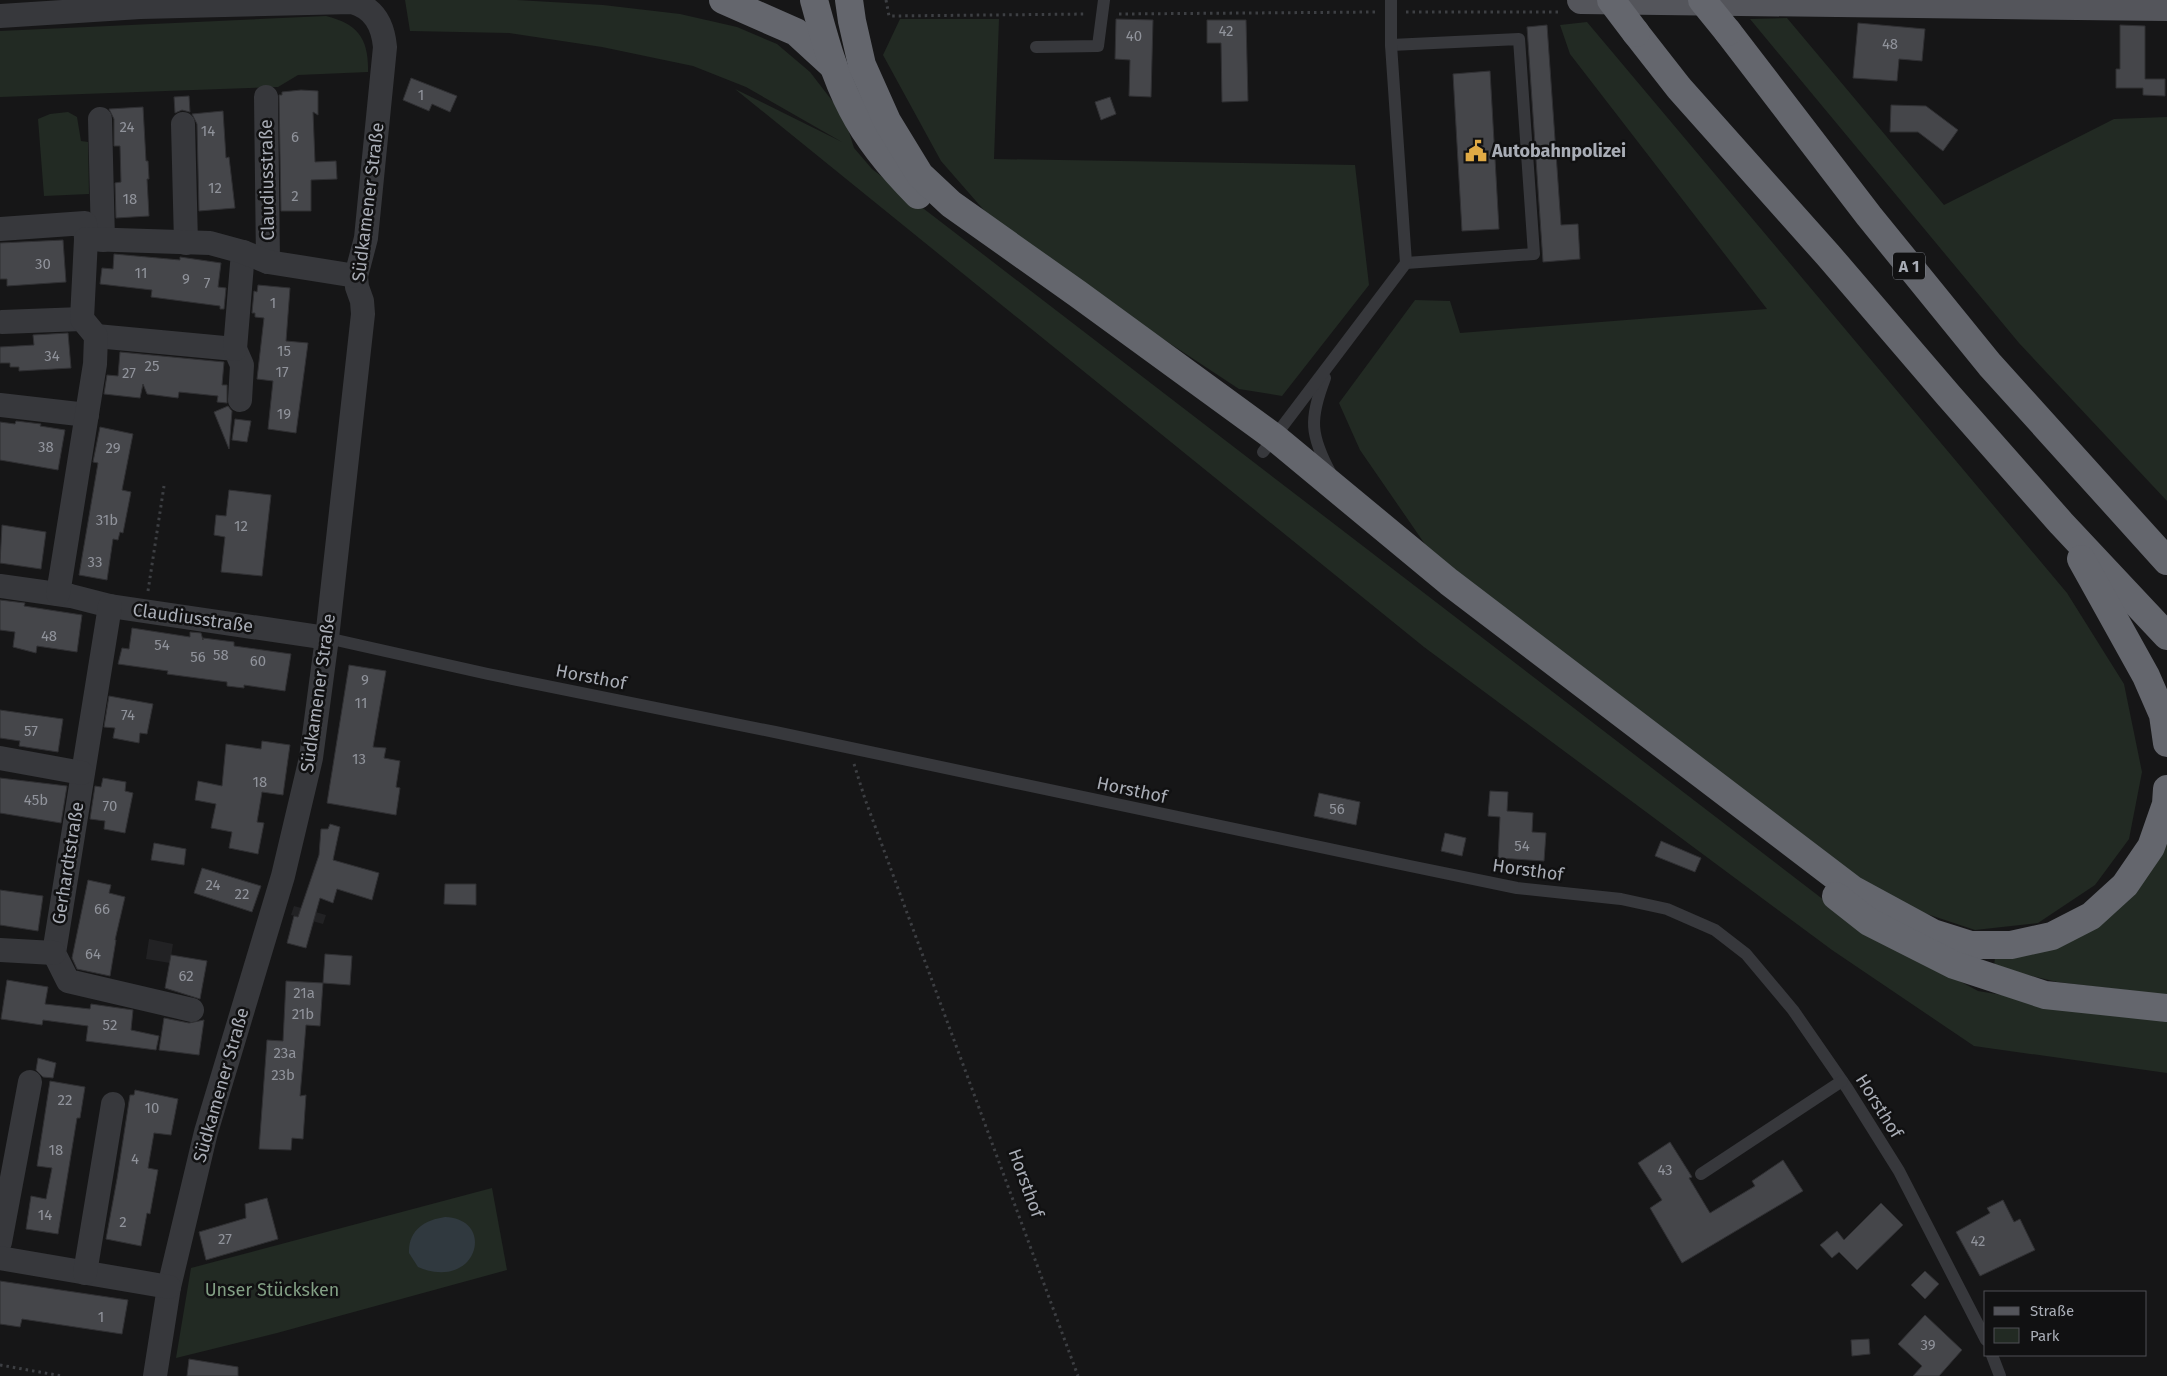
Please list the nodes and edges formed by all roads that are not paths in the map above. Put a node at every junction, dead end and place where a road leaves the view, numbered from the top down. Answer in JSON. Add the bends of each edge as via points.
{"nodes":[{"id":1,"x":723,"y":0,"type":"edge"},
{"id":2,"x":814,"y":0,"type":"edge"},
{"id":3,"x":849,"y":0,"type":"edge"},
{"id":4,"x":1104,"y":0,"type":"edge"},
{"id":5,"x":1611,"y":0,"type":"edge"},
{"id":6,"x":1702,"y":0,"type":"edge"},
{"id":7,"x":1391,"y":6,"type":"edge"},
{"id":8,"x":1576,"y":6,"type":"edge"},
{"id":9,"x":2167,"y":7,"type":"edge"},
{"id":10,"x":0,"y":16,"type":"edge"},
{"id":11,"x":1391,"y":45,"type":"junction"},
{"id":12,"x":1036,"y":47,"type":"dead end"},
{"id":13,"x":832,"y":65,"type":"junction"},
{"id":14,"x":266,"y":98,"type":"dead end"},
{"id":15,"x":100,"y":119,"type":"dead end"},
{"id":16,"x":184,"y":124,"type":"dead end"},
{"id":17,"x":0,"y":229,"type":"edge"},
{"id":18,"x":95,"y":239,"type":"junction"},
{"id":19,"x":186,"y":243,"type":"junction"},
{"id":20,"x":243,"y":252,"type":"junction"},
{"id":21,"x":268,"y":262,"type":"junction"},
{"id":22,"x":1406,"y":263,"type":"junction"},
{"id":23,"x":356,"y":276,"type":"junction"},
{"id":24,"x":2,"y":322,"type":"dead end"},
{"id":25,"x":89,"y":328,"type":"junction"},
{"id":26,"x":235,"y":348,"type":"junction"},
{"id":27,"x":1330,"y":365,"type":"junction"},
{"id":28,"x":240,"y":400,"type":"dead end"},
{"id":29,"x":0,"y":405,"type":"edge"},
{"id":30,"x":87,"y":415,"type":"junction"},
{"id":31,"x":1268,"y":444,"type":"junction"},
{"id":32,"x":2101,"y":490,"type":"junction"},
{"id":33,"x":1341,"y":492,"type":"junction"},
{"id":34,"x":2061,"y":523,"type":"junction"},
{"id":35,"x":2167,"y":538,"type":"edge"},
{"id":36,"x":2167,"y":561,"type":"edge"},
{"id":37,"x":0,"y":586,"type":"edge"},
{"id":38,"x":58,"y":594,"type":"junction"},
{"id":39,"x":110,"y":606,"type":"junction"},
{"id":40,"x":2167,"y":636,"type":"edge"},
{"id":41,"x":328,"y":638,"type":"junction"},
{"id":42,"x":2167,"y":743,"type":"edge"},
{"id":43,"x":0,"y":758,"type":"edge"},
{"id":44,"x":82,"y":773,"type":"junction"},
{"id":45,"x":2167,"y":789,"type":"edge"},
{"id":46,"x":0,"y":950,"type":"edge"},
{"id":47,"x":54,"y":953,"type":"junction"},
{"id":48,"x":2167,"y":1008,"type":"edge"},
{"id":49,"x":192,"y":1010,"type":"dead end"},
{"id":50,"x":1842,"y":1080,"type":"junction"},
{"id":51,"x":30,"y":1082,"type":"dead end"},
{"id":52,"x":114,"y":1104,"type":"dead end"},
{"id":53,"x":1701,"y":1174,"type":"dead end"},
{"id":54,"x":0,"y":1242,"type":"edge"},
{"id":55,"x":0,"y":1258,"type":"edge"},
{"id":56,"x":85,"y":1273,"type":"junction"},
{"id":57,"x":169,"y":1287,"type":"junction"},
{"id":58,"x":1984,"y":1335,"type":"edge"},
{"id":59,"x":1992,"y":1356,"type":"edge"},
{"id":60,"x":155,"y":1376,"type":"edge"},
{"id":61,"x":2000,"y":1376,"type":"edge"}],
"edges":[{"from":1,"to":13,"type":"highway","via":[[796,32]]},
{"from":2,"to":13,"type":"highway"},
{"from":3,"to":31,"type":"highway","via":[[862,65],[887,121],[920,175],[951,204],[1078,294]]},
{"from":4,"to":12,"type":"lane","via":[[1098,46]]},
{"from":5,"to":34,"type":"highway","bridge":true,"via":[[1679,88]]},
{"from":6,"to":32,"type":"highway","number":"A 1","bridge":true,"via":[[1868,216],[1990,365]]},
{"from":7,"to":11,"type":"lane"},
{"from":8,"to":9,"type":"main road"},
{"from":10,"to":23,"type":"street","name":"Südkamener Straße","via":[[140,6],[352,2],[370,10],[380,23],[385,47],[366,238]]},
{"from":11,"to":22,"type":"lane"},
{"from":11,"to":22,"type":"lane","via":[[1519,40],[1534,245],[1534,254]]},
{"from":13,"to":31,"type":"highway","via":[[852,110],[878,149],[934,211]]},
{"from":14,"to":21,"type":"street","name":"Claudiusstraße"},
{"from":15,"to":18,"type":"street"},
{"from":16,"to":19,"type":"street"},
{"from":17,"to":18,"type":"street","via":[[85,223]]},
{"from":18,"to":19,"type":"street","name":"Claudiusstraße"},
{"from":18,"to":25,"type":"street"},
{"from":19,"to":20,"type":"street","name":"Claudiusstraße","via":[[210,243]]},
{"from":20,"to":21,"type":"street","name":"Claudiusstraße"},
{"from":20,"to":26,"type":"street","name":"Claudiusstraße"},
{"from":21,"to":23,"type":"street","name":"Claudiusstraße"},
{"from":22,"to":27,"type":"lane"},
{"from":23,"to":41,"type":"street","name":"Südkamener Straße","via":[[363,314]]},
{"from":24,"to":25,"type":"street"},
{"from":25,"to":26,"type":"street"},
{"from":25,"to":30,"type":"street","via":[[95,364]]},
{"from":26,"to":28,"type":"street","name":"Claudiusstraße","via":[[242,365]]},
{"from":27,"to":31,"type":"lane"},
{"from":27,"to":33,"type":"lane","via":[[1313,416],[1314,439]]},
{"from":29,"to":30,"type":"street"},
{"from":30,"to":38,"type":"street"},
{"from":31,"to":33,"type":"highway"},
{"from":31,"to":48,"type":"highway","via":[[1410,568],[1869,922],[1954,965],[2045,995]]},
{"from":32,"to":35,"type":"highway"},
{"from":32,"to":36,"type":"highway","number":"A 1"},
{"from":33,"to":45,"type":"highway","via":[[1457,588],[1852,889],[1933,933],[1971,945],[2011,945],[2052,936],[2091,916],[2125,885],[2151,847],[2166,804]]},
{"from":34,"to":40,"type":"highway"},
{"from":34,"to":42,"type":"highway","via":[[2146,676],[2163,715]]},
{"from":37,"to":38,"type":"street","name":"Claudiusstraße"},
{"from":38,"to":39,"type":"street","name":"Claudiusstraße"},
{"from":39,"to":41,"type":"street","name":"Claudiusstraße"},
{"from":39,"to":44,"type":"street","name":"Gerhardtstraße"},
{"from":41,"to":50,"type":"lane","name":"Horsthof","via":[[1517,888],[1622,900],[1667,909],[1715,930],[1746,954],[1793,1010]]},
{"from":41,"to":57,"type":"street","name":"Südkamener Straße","via":[[311,758],[285,867],[206,1132]]},
{"from":43,"to":44,"type":"street"},
{"from":44,"to":47,"type":"street","name":"Gerhardtstraße"},
{"from":46,"to":47,"type":"street"},
{"from":47,"to":49,"type":"street","via":[[68,981]]},
{"from":50,"to":53,"type":"lane"},
{"from":50,"to":58,"type":"lane","name":"Horsthof","via":[[1899,1171]]},
{"from":51,"to":54,"type":"street"},
{"from":52,"to":56,"type":"street"},
{"from":55,"to":56,"type":"street"},
{"from":56,"to":57,"type":"street"},
{"from":57,"to":60,"type":"street","name":"Südkamener Straße"},
{"from":59,"to":61,"type":"lane"}]}
